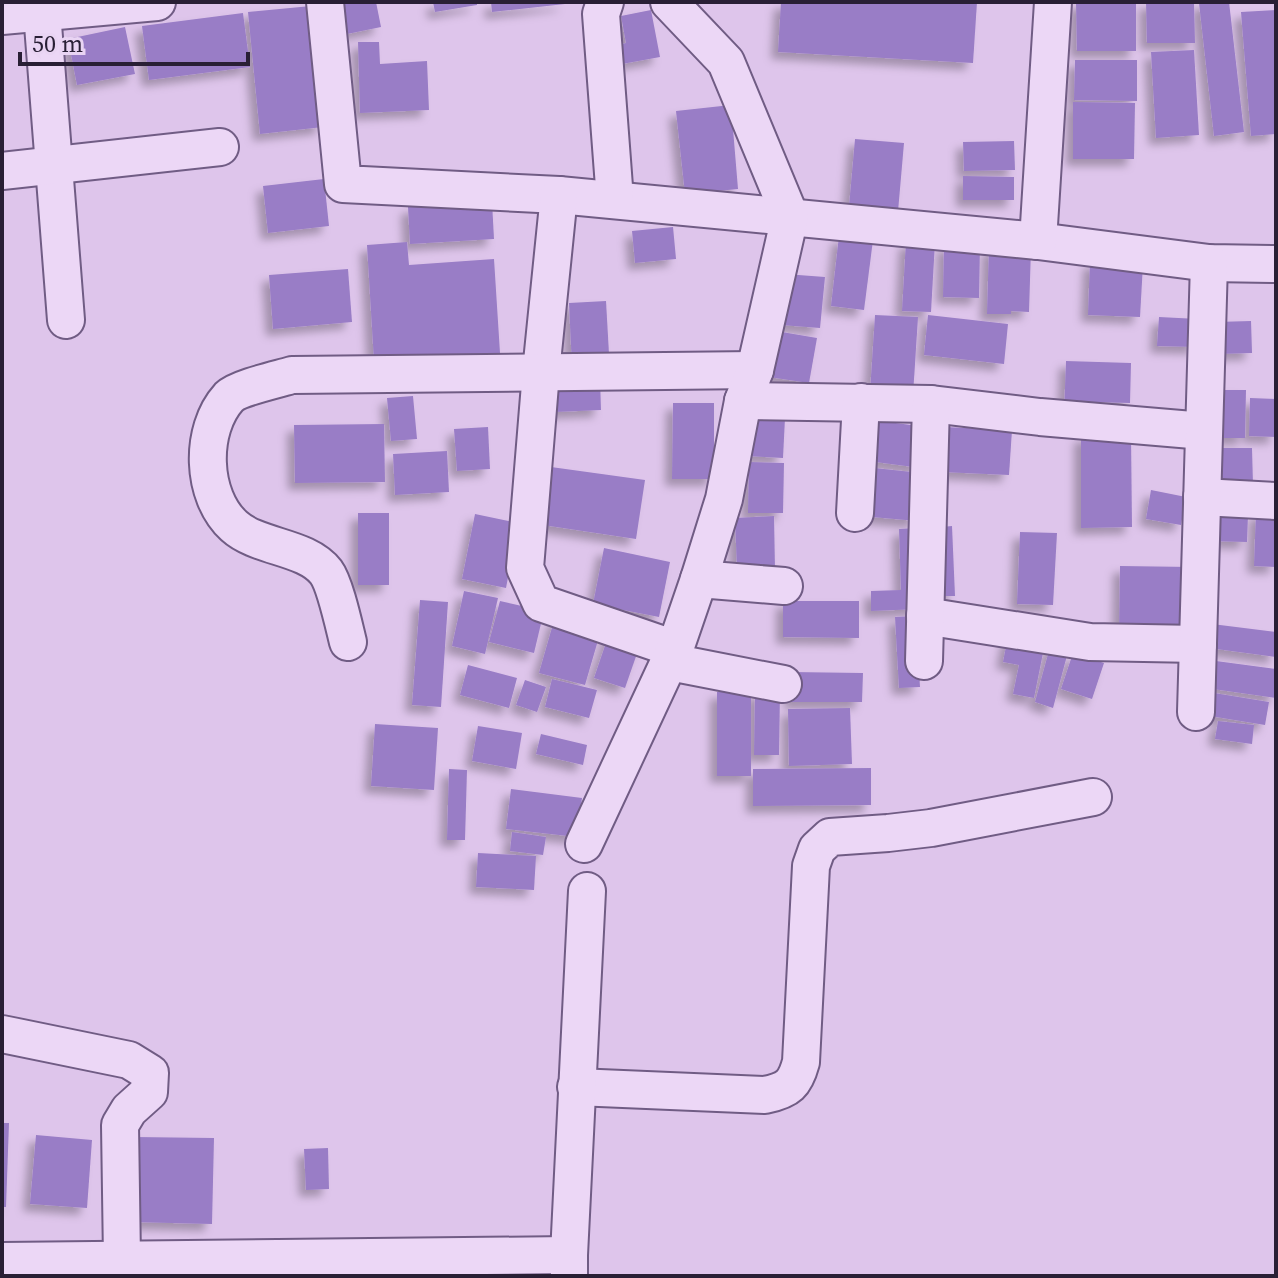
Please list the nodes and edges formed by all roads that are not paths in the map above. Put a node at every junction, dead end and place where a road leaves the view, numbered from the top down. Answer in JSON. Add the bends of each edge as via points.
{"nodes":[{"id":1,"x":325,"y":2,"type":"edge"},
{"id":2,"x":605,"y":2,"type":"edge"},
{"id":3,"x":669,"y":2,"type":"edge"},
{"id":4,"x":1053,"y":2,"type":"edge"},
{"id":5,"x":147,"y":3,"type":"edge"},
{"id":6,"x":42,"y":12,"type":"junction"},
{"id":7,"x":2,"y":16,"type":"edge"},
{"id":8,"x":220,"y":147,"type":"dead end"},
{"id":9,"x":54,"y":165,"type":"junction"},
{"id":10,"x":2,"y":171,"type":"edge"},
{"id":11,"x":559,"y":195,"type":"junction"},
{"id":12,"x":615,"y":200,"type":"junction"},
{"id":13,"x":790,"y":216,"type":"junction"},
{"id":14,"x":1038,"y":241,"type":"junction"},
{"id":15,"x":1209,"y":263,"type":"junction"},
{"id":16,"x":1276,"y":264,"type":"edge"},
{"id":17,"x":66,"y":320,"type":"dead end"},
{"id":18,"x":541,"y":372,"type":"junction"},
{"id":19,"x":749,"y":385,"type":"junction"},
{"id":20,"x":861,"y":402,"type":"junction"},
{"id":21,"x":931,"y":404,"type":"junction"},
{"id":22,"x":1204,"y":431,"type":"junction"},
{"id":23,"x":1202,"y":497,"type":"junction"},
{"id":24,"x":1276,"y":501,"type":"edge"},
{"id":25,"x":855,"y":513,"type":"dead end"},
{"id":26,"x":699,"y":579,"type":"junction"},
{"id":27,"x":784,"y":586,"type":"dead end"},
{"id":28,"x":925,"y":616,"type":"junction"},
{"id":29,"x":348,"y":642,"type":"dead end"},
{"id":30,"x":1198,"y":644,"type":"junction"},
{"id":31,"x":673,"y":655,"type":"junction"},
{"id":32,"x":924,"y":661,"type":"dead end"},
{"id":33,"x":783,"y":684,"type":"dead end"},
{"id":34,"x":1196,"y":712,"type":"dead end"},
{"id":35,"x":1093,"y":797,"type":"dead end"},
{"id":36,"x":584,"y":844,"type":"dead end"},
{"id":37,"x":587,"y":891,"type":"dead end"},
{"id":38,"x":2,"y":1034,"type":"edge"},
{"id":39,"x":576,"y":1087,"type":"junction"},
{"id":40,"x":2,"y":1261,"type":"edge"},
{"id":41,"x":569,"y":1265,"type":"edge"},
{"id":42,"x":356,"y":1267,"type":"edge"},
{"id":43,"x":121,"y":1268,"type":"edge"}],
"edges":[{"from":1,"to":11,"type":"street","via":[[343,184]]},
{"from":2,"to":12,"type":"street","via":[[601,14]]},
{"from":3,"to":13,"type":"street","via":[[726,62]]},
{"from":4,"to":14,"type":"street"},
{"from":5,"to":6,"type":"street"},
{"from":6,"to":7,"type":"street"},
{"from":6,"to":9,"type":"street"},
{"from":8,"to":9,"type":"street"},
{"from":9,"to":10,"type":"street"},
{"from":9,"to":17,"type":"street"},
{"from":11,"to":12,"type":"street"},
{"from":11,"to":18,"type":"street"},
{"from":12,"to":13,"type":"street"},
{"from":13,"to":14,"type":"street"},
{"from":13,"to":19,"type":"street"},
{"from":14,"to":15,"type":"street"},
{"from":15,"to":16,"type":"street"},
{"from":15,"to":22,"type":"street"},
{"from":18,"to":19,"type":"street"},
{"from":18,"to":29,"type":"street","via":[[292,375],[231,395],[214,421],[208,451],[220,510],[236,528],[311,559],[326,573]]},
{"from":18,"to":31,"type":"street","via":[[525,568],[541,603]]},
{"from":19,"to":20,"type":"street"},
{"from":19,"to":26,"type":"street","via":[[724,499]]},
{"from":20,"to":21,"type":"street"},
{"from":20,"to":25,"type":"street"},
{"from":21,"to":22,"type":"street"},
{"from":21,"to":28,"type":"street"},
{"from":22,"to":23,"type":"street"},
{"from":23,"to":24,"type":"street"},
{"from":23,"to":30,"type":"street"},
{"from":26,"to":27,"type":"street"},
{"from":26,"to":31,"type":"street"},
{"from":28,"to":30,"type":"street","via":[[1090,642]]},
{"from":28,"to":32,"type":"street"},
{"from":30,"to":34,"type":"street"},
{"from":31,"to":33,"type":"street"},
{"from":31,"to":36,"type":"street"},
{"from":35,"to":39,"type":"street","via":[[931,828],[830,837],[817,849],[811,866],[801,1062],[796,1079],[782,1091],[765,1095]]},
{"from":37,"to":39,"type":"street"},
{"from":38,"to":43,"type":"street","via":[[129,1060],[150,1073],[149,1092],[120,1125]]},
{"from":39,"to":41,"type":"street"},
{"from":40,"to":43,"type":"street"},
{"from":41,"to":42,"type":"street"},
{"from":42,"to":43,"type":"street"}]}
